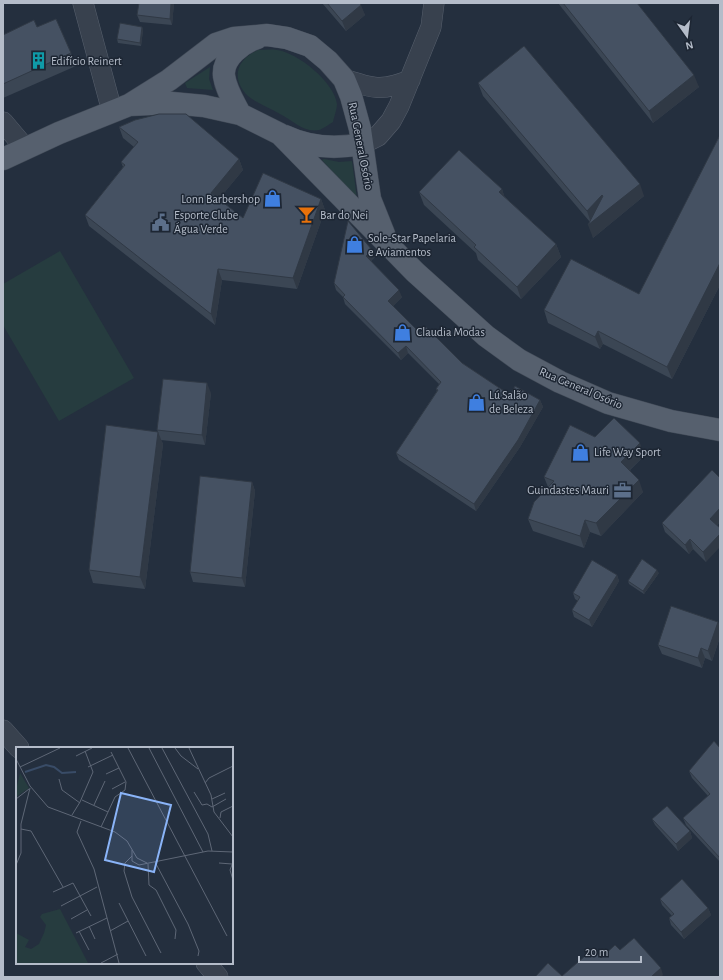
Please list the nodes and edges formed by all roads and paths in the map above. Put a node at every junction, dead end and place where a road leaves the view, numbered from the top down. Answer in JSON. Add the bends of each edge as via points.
{"nodes":[{"id":1,"x":83,"y":3,"type":"edge"},
{"id":2,"x":434,"y":3,"type":"edge"},
{"id":3,"x":267,"y":35,"type":"junction"},
{"id":4,"x":344,"y":79,"type":"junction"},
{"id":5,"x":410,"y":80,"type":"junction"},
{"id":6,"x":120,"y":108,"type":"junction"},
{"id":7,"x":356,"y":111,"type":"junction"},
{"id":8,"x":240,"y":114,"type":"junction"},
{"id":9,"x":3,"y":122,"type":"edge"},
{"id":10,"x":280,"y":134,"type":"junction"},
{"id":11,"x":362,"y":144,"type":"junction"},
{"id":12,"x":334,"y":147,"type":"junction"},
{"id":13,"x":25,"y":148,"type":"junction"},
{"id":14,"x":3,"y":159,"type":"edge"},
{"id":15,"x":390,"y":246,"type":"junction"},
{"id":16,"x":720,"y":430,"type":"edge"},
{"id":17,"x":3,"y":730,"type":"edge"},
{"id":18,"x":18,"y":747,"type":"edge"},
{"id":19,"x":207,"y":964,"type":"edge"},
{"id":20,"x":218,"y":977,"type":"edge"}],
"edges":[{"from":1,"to":6,"type":"street"},
{"from":2,"to":5,"type":"street","via":[[431,27]]},
{"from":3,"to":4,"type":"main road","name":"Rua General Osório","via":[[287,38],[310,46]]},
{"from":3,"to":6,"type":"main road","name":"Rua General Osório","via":[[234,38],[216,44],[169,80]]},
{"from":3,"to":8,"type":"main road","via":[[237,48],[229,60],[224,75],[229,94]]},
{"from":4,"to":5,"type":"street","via":[[374,89],[386,89]]},
{"from":4,"to":7,"type":"main road","name":"Rua General Osório"},
{"from":5,"to":11,"type":"street","via":[[391,121],[378,136]]},
{"from":6,"to":8,"type":"main road","name":"Rua General Osório","via":[[172,103],[204,106]]},
{"from":6,"to":13,"type":"main road","name":"Rua General Osório"},
{"from":7,"to":11,"type":"main road","name":"Rua General Osório"},
{"from":7,"to":12,"type":"main road","via":[[347,132]]},
{"from":8,"to":10,"type":"main road","name":"Rua General Osório"},
{"from":9,"to":13,"type":"street"},
{"from":10,"to":12,"type":"main road","via":[[310,145]]},
{"from":10,"to":15,"type":"main road","name":"Rua General Osório"},
{"from":11,"to":12,"type":"main road"},
{"from":11,"to":15,"type":"main road","name":"Rua General Osório","via":[[370,199]]},
{"from":13,"to":14,"type":"main road","name":"Rua General Osório"},
{"from":15,"to":16,"type":"main road","name":"Rua General Osório","via":[[486,336],[519,360],[608,403],[671,421]]},
{"from":17,"to":18,"type":"street"},
{"from":19,"to":20,"type":"street"}]}
